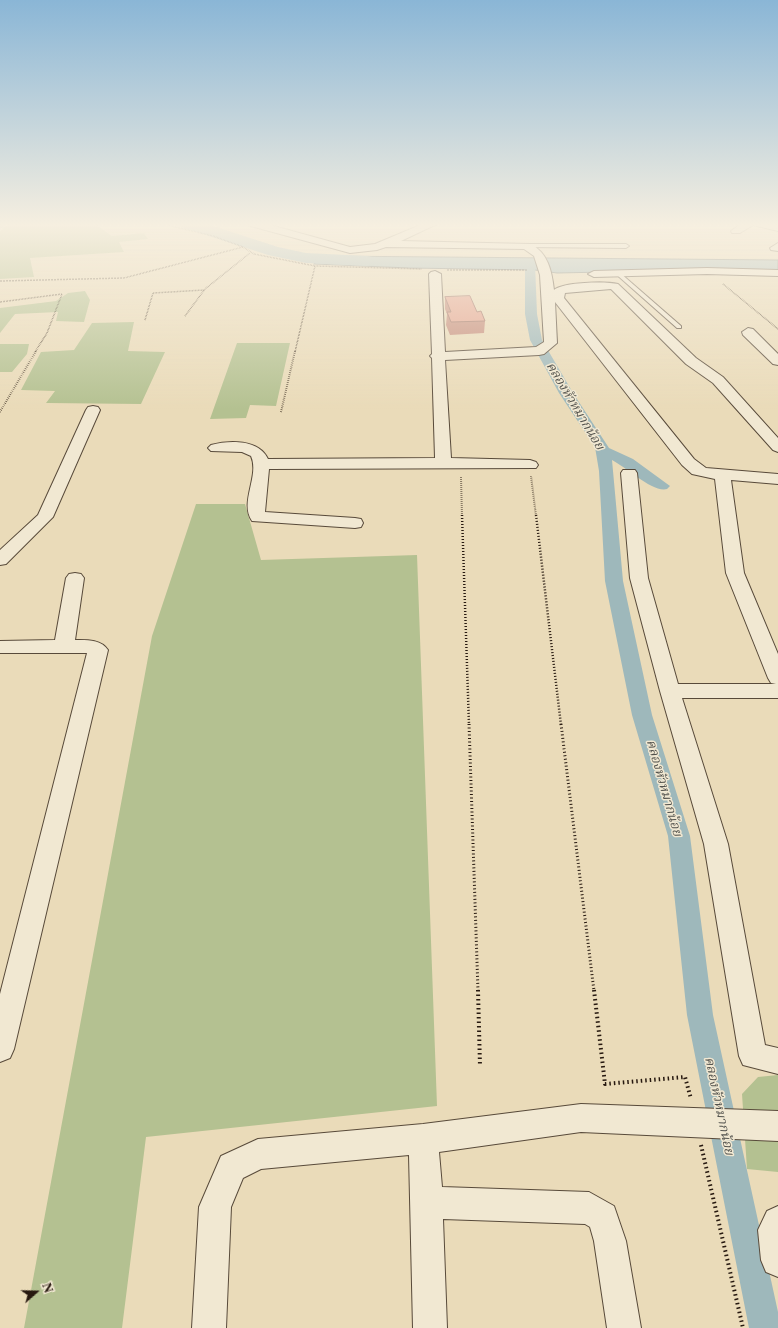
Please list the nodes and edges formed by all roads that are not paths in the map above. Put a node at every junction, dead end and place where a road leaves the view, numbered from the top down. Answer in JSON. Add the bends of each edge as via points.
{"nodes":[{"id":1,"x":435,"y":285,"type":"edge"},
{"id":2,"x":549,"y":285,"type":"edge"},
{"id":3,"x":631,"y":285,"type":"edge"},
{"id":4,"x":679,"y":327,"type":"dead end"},
{"id":5,"x":748,"y":332,"type":"dead end"},
{"id":6,"x":437,"y":356,"type":"junction"},
{"id":7,"x":778,"y":361,"type":"edge"},
{"id":8,"x":93,"y":410,"type":"dead end"},
{"id":9,"x":778,"y":447,"type":"edge"},
{"id":10,"x":216,"y":448,"type":"dead end"},
{"id":11,"x":443,"y":463,"type":"junction"},
{"id":12,"x":261,"y":464,"type":"junction"},
{"id":13,"x":530,"y":465,"type":"road end"},
{"id":14,"x":629,"y":474,"type":"dead end"},
{"id":15,"x":723,"y":476,"type":"junction"},
{"id":16,"x":778,"y":479,"type":"edge"},
{"id":17,"x":355,"y":523,"type":"dead end"},
{"id":18,"x":0,"y":560,"type":"edge"},
{"id":19,"x":75,"y":578,"type":"dead end"},
{"id":20,"x":64,"y":646,"type":"junction"},
{"id":21,"x":0,"y":647,"type":"edge"},
{"id":22,"x":778,"y":678,"type":"edge"},
{"id":23,"x":670,"y":691,"type":"junction"},
{"id":24,"x":778,"y":691,"type":"edge"},
{"id":25,"x":0,"y":1049,"type":"edge"},
{"id":26,"x":778,"y":1061,"type":"edge"},
{"id":27,"x":778,"y":1126,"type":"edge"},
{"id":28,"x":423,"y":1139,"type":"junction"},
{"id":29,"x":427,"y":1202,"type":"junction"},
{"id":30,"x":778,"y":1222,"type":"edge"},
{"id":31,"x":778,"y":1260,"type":"edge"},
{"id":32,"x":209,"y":1328,"type":"edge"},
{"id":33,"x":430,"y":1328,"type":"edge"},
{"id":34,"x":624,"y":1328,"type":"edge"}],
"edges":[{"from":1,"to":6,"type":"street"},
{"from":2,"to":6,"type":"street","via":[[551,343],[539,351]]},
{"from":3,"to":4,"type":"lane"},
{"from":5,"to":7,"type":"street"},
{"from":6,"to":11,"type":"street"},
{"from":8,"to":18,"type":"street","via":[[45,517]]},
{"from":9,"to":15,"type":"street","via":[[718,380],[691,361],[614,286],[558,291],[558,298],[688,462],[698,471]]},
{"from":10,"to":12,"type":"street","via":[[253,450]]},
{"from":11,"to":12,"type":"street"},
{"from":11,"to":13,"type":"street"},
{"from":12,"to":17,"type":"street","via":[[256,508],[258,517]]},
{"from":14,"to":23,"type":"street","via":[[640,578]]},
{"from":15,"to":16,"type":"street"},
{"from":15,"to":22,"type":"street","via":[[735,573]]},
{"from":19,"to":20,"type":"street"},
{"from":20,"to":21,"type":"street"},
{"from":20,"to":25,"type":"street","via":[[89,646],[98,650],[98,657]]},
{"from":23,"to":24,"type":"street"},
{"from":23,"to":26,"type":"street","via":[[716,844],[753,1056]]},
{"from":27,"to":28,"type":"street","via":[[581,1118]]},
{"from":28,"to":29,"type":"street"},
{"from":28,"to":32,"type":"street","via":[[258,1154],[232,1167],[215,1207]]},
{"from":29,"to":33,"type":"street"},
{"from":29,"to":34,"type":"street","via":[[589,1208],[594,1211],[603,1217],[610,1241]]},
{"from":30,"to":31,"type":"street","via":[[774,1230]]}]}
